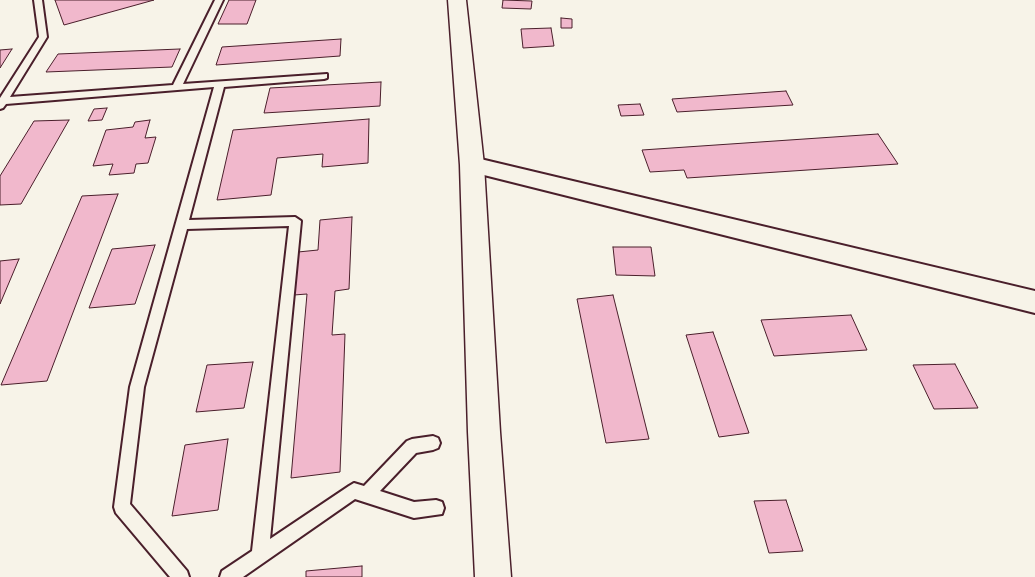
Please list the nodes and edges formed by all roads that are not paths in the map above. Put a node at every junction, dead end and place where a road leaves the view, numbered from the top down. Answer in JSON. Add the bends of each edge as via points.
{"nodes":[{"id":1,"x":38,"y":0,"type":"edge"},
{"id":2,"x":218,"y":0,"type":"edge"},
{"id":3,"x":457,"y":0,"type":"edge"},
{"id":4,"x":324,"y":76,"type":"dead end"},
{"id":5,"x":220,"y":83,"type":"junction"},
{"id":6,"x":177,"y":87,"type":"junction"},
{"id":7,"x":1,"y":102,"type":"edge"},
{"id":8,"x":472,"y":165,"type":"junction"},
{"id":9,"x":182,"y":226,"type":"junction"},
{"id":10,"x":1035,"y":302,"type":"edge"},
{"id":11,"x":432,"y":443,"type":"dead end"},
{"id":12,"x":366,"y":495,"type":"junction"},
{"id":13,"x":436,"y":508,"type":"dead end"},
{"id":14,"x":260,"y":555,"type":"junction"},
{"id":15,"x":181,"y":577,"type":"edge"},
{"id":16,"x":228,"y":577,"type":"edge"},
{"id":17,"x":494,"y":577,"type":"edge"}],
"edges":[{"from":1,"to":7,"type":"lane","via":[[43,37]]},
{"from":2,"to":6,"type":"lane"},
{"from":3,"to":8,"type":"street"},
{"from":4,"to":5,"type":"lane"},
{"from":5,"to":6,"type":"lane"},
{"from":5,"to":9,"type":"lane"},
{"from":6,"to":7,"type":"lane"},
{"from":8,"to":10,"type":"street"},
{"from":8,"to":17,"type":"street"},
{"from":9,"to":14,"type":"lane","via":[[295,221]]},
{"from":9,"to":15,"type":"lane","via":[[137,387],[122,507]]},
{"from":11,"to":12,"type":"lane","via":[[412,446]]},
{"from":12,"to":13,"type":"lane","via":[[414,510]]},
{"from":12,"to":14,"type":"lane","via":[[354,491]]},
{"from":14,"to":16,"type":"lane"}]}
